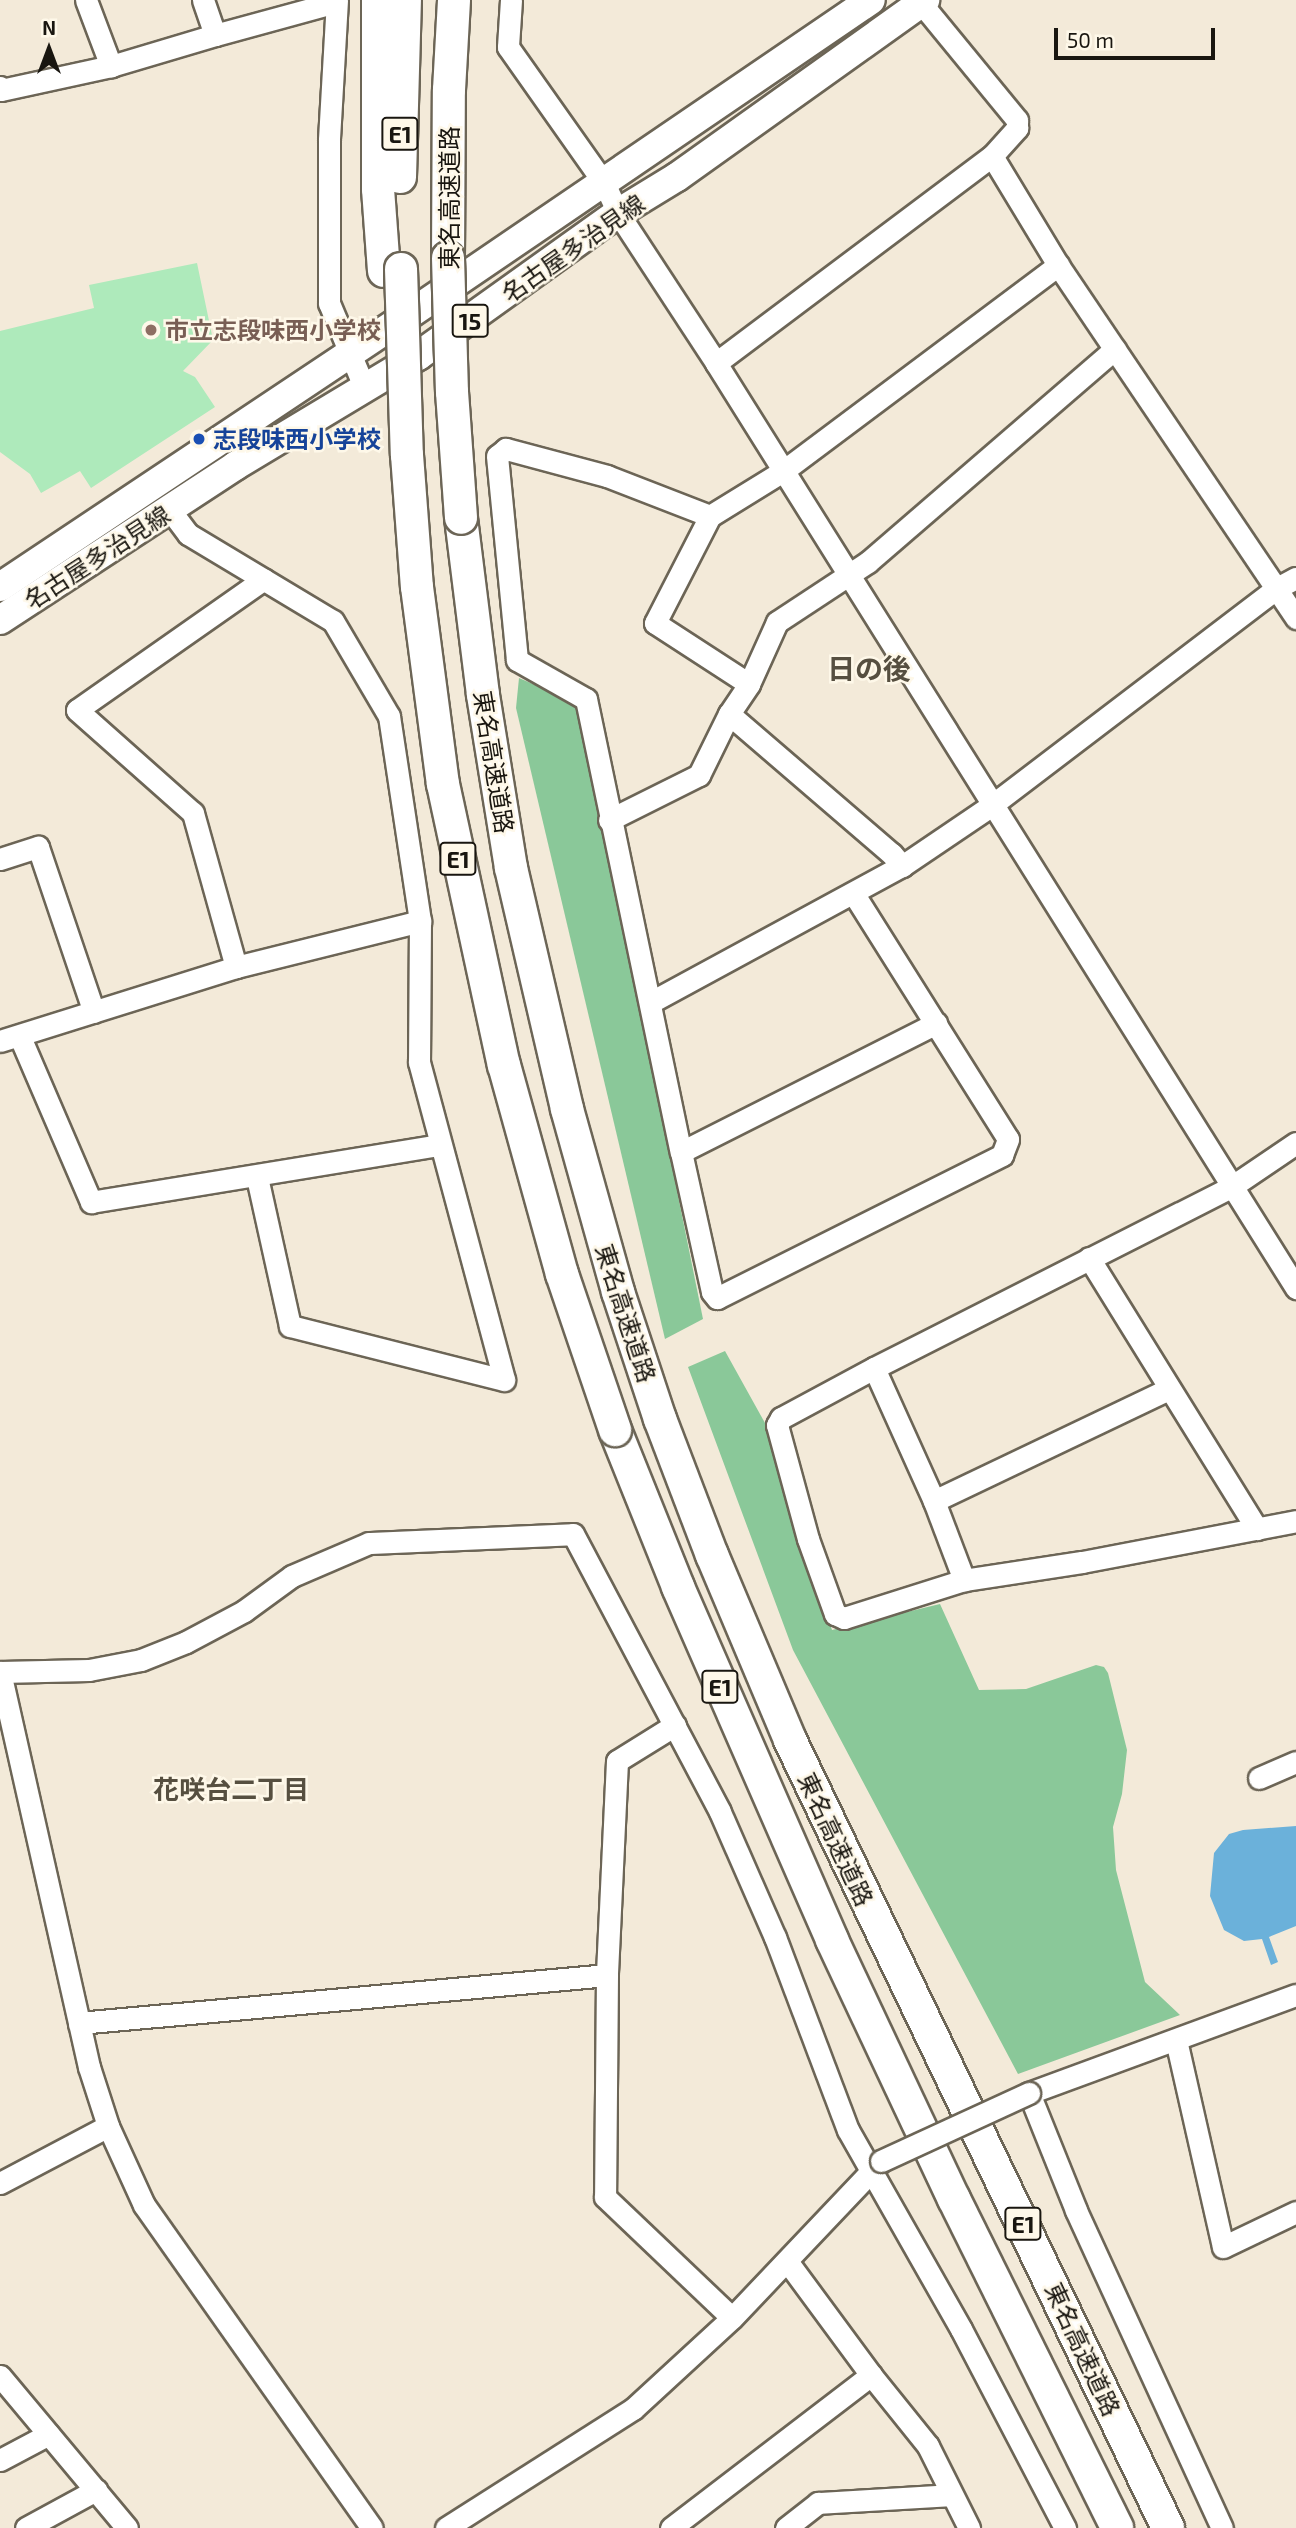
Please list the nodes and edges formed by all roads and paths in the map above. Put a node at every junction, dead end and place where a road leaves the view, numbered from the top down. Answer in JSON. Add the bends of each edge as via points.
{"nodes":[{"id":1,"x":86,"y":0,"type":"edge"},
{"id":2,"x":203,"y":0,"type":"edge"},
{"id":3,"x":378,"y":0,"type":"edge"},
{"id":4,"x":405,"y":0,"type":"edge"},
{"id":5,"x":454,"y":0,"type":"edge"},
{"id":6,"x":463,"y":0,"type":"edge"},
{"id":7,"x":511,"y":0,"type":"edge"},
{"id":8,"x":871,"y":0,"type":"edge"},
{"id":9,"x":337,"y":1,"type":"edge"},
{"id":10,"x":923,"y":1,"type":"edge"},
{"id":11,"x":215,"y":35,"type":"junction"},
{"id":12,"x":111,"y":66,"type":"junction"},
{"id":13,"x":0,"y":87,"type":"edge"},
{"id":14,"x":449,"y":90,"type":"junction"},
{"id":15,"x":992,"y":156,"type":"junction"},
{"id":16,"x":604,"y":183,"type":"junction"},
{"id":17,"x":618,"y":213,"type":"junction"},
{"id":18,"x":1058,"y":265,"type":"junction"},
{"id":19,"x":393,"y":270,"type":"junction"},
{"id":20,"x":1115,"y":349,"type":"junction"},
{"id":21,"x":351,"y":352,"type":"junction"},
{"id":22,"x":716,"y":363,"type":"junction"},
{"id":23,"x":365,"y":389,"type":"junction"},
{"id":24,"x":783,"y":471,"type":"junction"},
{"id":25,"x":170,"y":510,"type":"junction"},
{"id":26,"x":710,"y":516,"type":"junction"},
{"id":27,"x":849,"y":576,"type":"junction"},
{"id":28,"x":1296,"y":578,"type":"edge"},
{"id":29,"x":264,"y":579,"type":"junction"},
{"id":30,"x":0,"y":587,"type":"edge"},
{"id":31,"x":1277,"y":588,"type":"junction"},
{"id":32,"x":1296,"y":618,"type":"edge"},
{"id":33,"x":0,"y":621,"type":"edge"},
{"id":34,"x":749,"y":684,"type":"junction"},
{"id":35,"x":729,"y":714,"type":"junction"},
{"id":36,"x":992,"y":805,"type":"junction"},
{"id":37,"x":610,"y":820,"type":"junction"},
{"id":38,"x":0,"y":859,"type":"edge"},
{"id":39,"x":902,"y":866,"type":"junction"},
{"id":40,"x":853,"y":894,"type":"junction"},
{"id":41,"x":420,"y":921,"type":"junction"},
{"id":42,"x":236,"y":967,"type":"junction"},
{"id":43,"x":651,"y":1002,"type":"junction"},
{"id":44,"x":94,"y":1012,"type":"junction"},
{"id":45,"x":936,"y":1023,"type":"junction"},
{"id":46,"x":10,"y":1039,"type":"edge"},
{"id":47,"x":1296,"y":1143,"type":"edge"},
{"id":48,"x":439,"y":1145,"type":"junction"},
{"id":49,"x":681,"y":1152,"type":"junction"},
{"id":50,"x":257,"y":1177,"type":"junction"},
{"id":51,"x":1231,"y":1187,"type":"junction"},
{"id":52,"x":1088,"y":1258,"type":"junction"},
{"id":53,"x":1296,"y":1288,"type":"edge"},
{"id":54,"x":874,"y":1368,"type":"junction"},
{"id":55,"x":1169,"y":1389,"type":"junction"},
{"id":56,"x":934,"y":1501,"type":"junction"},
{"id":57,"x":1296,"y":1521,"type":"edge"},
{"id":58,"x":1257,"y":1529,"type":"junction"},
{"id":59,"x":964,"y":1580,"type":"junction"},
{"id":60,"x":0,"y":1672,"type":"edge"},
{"id":61,"x":675,"y":1725,"type":"junction"},
{"id":62,"x":1296,"y":1762,"type":"edge"},
{"id":63,"x":1259,"y":1778,"type":"dead end"},
{"id":64,"x":607,"y":1975,"type":"junction"},
{"id":65,"x":1296,"y":1995,"type":"edge"},
{"id":66,"x":79,"y":2023,"type":"junction"},
{"id":67,"x":1176,"y":2040,"type":"junction"},
{"id":68,"x":1030,"y":2093,"type":"junction"},
{"id":69,"x":108,"y":2126,"type":"junction"},
{"id":70,"x":877,"y":2165,"type":"junction"},
{"id":71,"x":0,"y":2183,"type":"edge"},
{"id":72,"x":1296,"y":2212,"type":"edge"},
{"id":73,"x":787,"y":2261,"type":"junction"},
{"id":74,"x":732,"y":2318,"type":"junction"},
{"id":75,"x":871,"y":2375,"type":"junction"},
{"id":76,"x":0,"y":2377,"type":"edge"},
{"id":77,"x":49,"y":2434,"type":"junction"},
{"id":78,"x":0,"y":2460,"type":"edge"},
{"id":79,"x":96,"y":2490,"type":"junction"},
{"id":80,"x":951,"y":2495,"type":"junction"},
{"id":81,"x":26,"y":2528,"type":"edge"},
{"id":82,"x":127,"y":2528,"type":"edge"},
{"id":83,"x":372,"y":2528,"type":"edge"},
{"id":84,"x":446,"y":2528,"type":"edge"},
{"id":85,"x":671,"y":2528,"type":"edge"},
{"id":86,"x":786,"y":2528,"type":"edge"},
{"id":87,"x":969,"y":2528,"type":"edge"},
{"id":88,"x":1065,"y":2528,"type":"edge"},
{"id":89,"x":1117,"y":2528,"type":"edge"},
{"id":90,"x":1168,"y":2528,"type":"edge"},
{"id":91,"x":1222,"y":2528,"type":"edge"}],
"edges":[{"from":1,"to":12,"type":"street"},
{"from":2,"to":11,"type":"street"},
{"from":3,"to":19,"type":"highway","via":[[378,189]]},
{"from":4,"to":19,"type":"highway","name":"東名高速道路","number":"E1"},
{"from":5,"to":14,"type":"highway","name":"東名高速道路","number":"E1"},
{"from":6,"to":14,"type":"highway"},
{"from":7,"to":16,"type":"street","via":[[508,47]]},
{"from":8,"to":16,"type":"main road","name":"名古屋多治見線","number":"15"},
{"from":9,"to":11,"type":"street"},
{"from":9,"to":21,"type":"street","via":[[329,140],[329,303]]},
{"from":10,"to":15,"type":"street","via":[[1017,120],[1017,128]]},
{"from":10,"to":17,"type":"main road","name":"名古屋多治見線","number":"15","via":[[677,177]]},
{"from":11,"to":12,"type":"street"},
{"from":12,"to":13,"type":"street"},
{"from":14,"to":90,"type":"highway","name":"東名高速道路","number":"E1","bridge":true,"via":[[452,392],[461,518],[483,695],[512,868],[570,1122],[618,1292],[712,1555],[790,1740]]},
{"from":15,"to":18,"type":"street"},
{"from":15,"to":22,"type":"street"},
{"from":16,"to":17,"type":"street"},
{"from":16,"to":21,"type":"main road","name":"名古屋多治見線","number":"15"},
{"from":17,"to":22,"type":"street"},
{"from":17,"to":23,"type":"main road","name":"名古屋多治見線","number":"15","via":[[487,309]]},
{"from":18,"to":20,"type":"street"},
{"from":18,"to":24,"type":"street"},
{"from":19,"to":89,"type":"highway","name":"東名高速道路","number":"E1","bridge":true,"via":[[417,587],[443,784],[504,1066],[562,1274],[615,1430],[678,1587],[832,1940]]},
{"from":20,"to":27,"type":"street"},
{"from":20,"to":31,"type":"street"},
{"from":21,"to":23,"type":"street"},
{"from":21,"to":30,"type":"main road","name":"名古屋多治見線","number":"15"},
{"from":22,"to":24,"type":"street"},
{"from":23,"to":25,"type":"main road","name":"名古屋多治見線","number":"15","via":[[245,459]]},
{"from":24,"to":26,"type":"street"},
{"from":24,"to":27,"type":"street"},
{"from":25,"to":29,"type":"street","via":[[188,534]]},
{"from":25,"to":33,"type":"main road","name":"名古屋多治見線","number":"15"},
{"from":26,"to":34,"type":"street","via":[[655,623]]},
{"from":26,"to":37,"type":"street","via":[[607,476],[506,449],[497,456],[517,660],[586,699]]},
{"from":27,"to":34,"type":"street","via":[[778,622]]},
{"from":27,"to":36,"type":"street"},
{"from":28,"to":31,"type":"street"},
{"from":29,"to":41,"type":"street","via":[[333,621],[389,716]]},
{"from":29,"to":42,"type":"street","via":[[77,710],[193,813]]},
{"from":31,"to":32,"type":"street"},
{"from":31,"to":36,"type":"street"},
{"from":34,"to":35,"type":"street"},
{"from":35,"to":37,"type":"street","via":[[699,775]]},
{"from":35,"to":39,"type":"street"},
{"from":36,"to":39,"type":"street"},
{"from":36,"to":51,"type":"street"},
{"from":37,"to":43,"type":"street"},
{"from":38,"to":44,"type":"street","via":[[38,847]]},
{"from":39,"to":40,"type":"street"},
{"from":40,"to":43,"type":"street"},
{"from":40,"to":45,"type":"street"},
{"from":41,"to":42,"type":"street"},
{"from":41,"to":48,"type":"street","via":[[419,1062]]},
{"from":42,"to":44,"type":"street"},
{"from":43,"to":49,"type":"street"},
{"from":44,"to":46,"type":"street"},
{"from":45,"to":49,"type":"street"},
{"from":45,"to":49,"type":"street","via":[[1008,1139],[1002,1155],[717,1298]]},
{"from":46,"to":50,"type":"street","via":[[91,1202]]},
{"from":47,"to":51,"type":"street"},
{"from":48,"to":50,"type":"street"},
{"from":48,"to":50,"type":"street","via":[[504,1380],[290,1326]]},
{"from":51,"to":52,"type":"street"},
{"from":51,"to":53,"type":"street"},
{"from":52,"to":54,"type":"street"},
{"from":52,"to":55,"type":"street"},
{"from":54,"to":56,"type":"street"},
{"from":54,"to":59,"type":"street","via":[[781,1418],[778,1425],[808,1539],[835,1614],[845,1618]]},
{"from":55,"to":56,"type":"street"},
{"from":55,"to":58,"type":"street"},
{"from":56,"to":59,"type":"street"},
{"from":57,"to":58,"type":"street"},
{"from":58,"to":59,"type":"street"},
{"from":60,"to":61,"type":"street","via":[[89,1670],[141,1660],[244,1611],[292,1576],[369,1543],[573,1534]]},
{"from":60,"to":66,"type":"street"},
{"from":61,"to":64,"type":"street","via":[[617,1761]]},
{"from":61,"to":70,"type":"street","via":[[720,1812],[775,1937],[848,2130]]},
{"from":62,"to":63,"type":"street"},
{"from":64,"to":66,"type":"street"},
{"from":64,"to":74,"type":"street","via":[[605,2197]]},
{"from":65,"to":67,"type":"street"},
{"from":66,"to":69,"type":"street"},
{"from":67,"to":68,"type":"street"},
{"from":67,"to":72,"type":"street","via":[[1223,2246]]},
{"from":68,"to":70,"type":"street","bridge":true},
{"from":68,"to":91,"type":"street","via":[[1076,2210]]},
{"from":69,"to":71,"type":"street"},
{"from":69,"to":83,"type":"street","via":[[144,2206]]},
{"from":70,"to":73,"type":"street"},
{"from":70,"to":88,"type":"street"},
{"from":73,"to":74,"type":"street"},
{"from":73,"to":75,"type":"street"},
{"from":74,"to":84,"type":"street","via":[[633,2409]]},
{"from":75,"to":80,"type":"street","via":[[928,2446]]},
{"from":75,"to":85,"type":"street"},
{"from":76,"to":77,"type":"street"},
{"from":77,"to":78,"type":"street"},
{"from":77,"to":79,"type":"street"},
{"from":79,"to":81,"type":"street"},
{"from":79,"to":82,"type":"street"},
{"from":80,"to":86,"type":"street","via":[[818,2503]]},
{"from":80,"to":87,"type":"street"}]}
